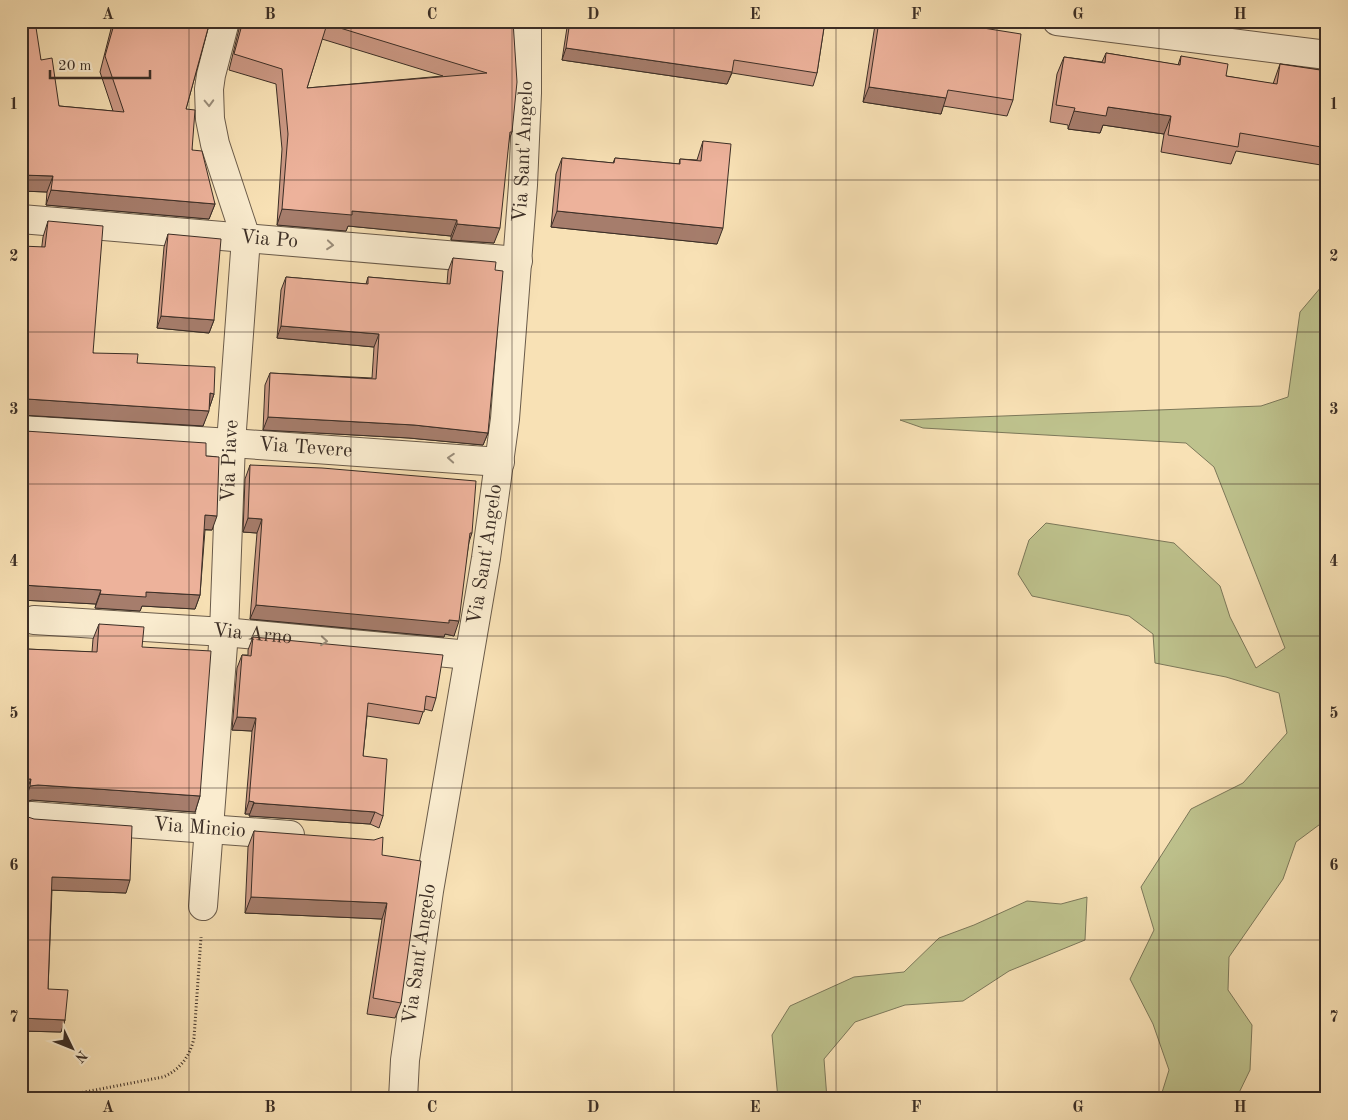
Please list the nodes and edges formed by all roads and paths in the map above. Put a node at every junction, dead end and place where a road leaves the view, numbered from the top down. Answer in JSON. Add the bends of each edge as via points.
{"nodes":[{"id":1,"x":225,"y":21,"type":"edge"},
{"id":2,"x":527,"y":21,"type":"edge"},
{"id":3,"x":1057,"y":21,"type":"edge"},
{"id":4,"x":1327,"y":55,"type":"edge"},
{"id":5,"x":21,"y":219,"type":"edge"},
{"id":6,"x":246,"y":238,"type":"junction"},
{"id":7,"x":518,"y":260,"type":"junction"},
{"id":8,"x":21,"y":430,"type":"edge"},
{"id":9,"x":231,"y":443,"type":"junction"},
{"id":10,"x":500,"y":462,"type":"junction"},
{"id":11,"x":34,"y":620,"type":"dead end"},
{"id":12,"x":224,"y":632,"type":"junction"},
{"id":13,"x":469,"y":655,"type":"junction"},
{"id":14,"x":31,"y":816,"type":"edge"},
{"id":15,"x":208,"y":829,"type":"junction"},
{"id":16,"x":312,"y":836,"type":"edge"},
{"id":17,"x":203,"y":906,"type":"joint"},
{"id":18,"x":403,"y":1090,"type":"edge"},
{"id":19,"x":48,"y":1099,"type":"edge"}],
"edges":[{"from":1,"to":6,"type":"street","name":"Via Piave","one_way":true,"via":[[211,75],[210,119]]},
{"from":2,"to":7,"type":"street","name":"Via Sant'Angelo","via":[[527,102]]},
{"from":3,"to":4,"type":"street"},
{"from":5,"to":6,"type":"street","name":"Via Po"},
{"from":6,"to":7,"type":"street","name":"Via Po","one_way":true},
{"from":6,"to":9,"type":"street","name":"Via Piave"},
{"from":7,"to":10,"type":"street","name":"Via Sant'Angelo"},
{"from":8,"to":9,"type":"street","name":"Via Tevere"},
{"from":10,"to":9,"type":"street","name":"Via Tevere","one_way":true},
{"from":9,"to":12,"type":"street","name":"Via Piave"},
{"from":10,"to":13,"type":"street","name":"Via Sant'Angelo"},
{"from":11,"to":12,"type":"street","name":"Via Arno"},
{"from":12,"to":13,"type":"street","name":"Via Arno","one_way":true},
{"from":12,"to":15,"type":"street","name":"Via Piave"},
{"from":13,"to":18,"type":"street","name":"Via Sant'Angelo","via":[[430,882]]},
{"from":14,"to":15,"type":"street","name":"Via Mincio"},
{"from":15,"to":16,"type":"street","name":"Via Mincio"},
{"from":15,"to":17,"type":"street","name":"Via Piave"},
{"from":17,"to":19,"type":"path","via":[[194,1038],[184,1062],[163,1077]]}]}
